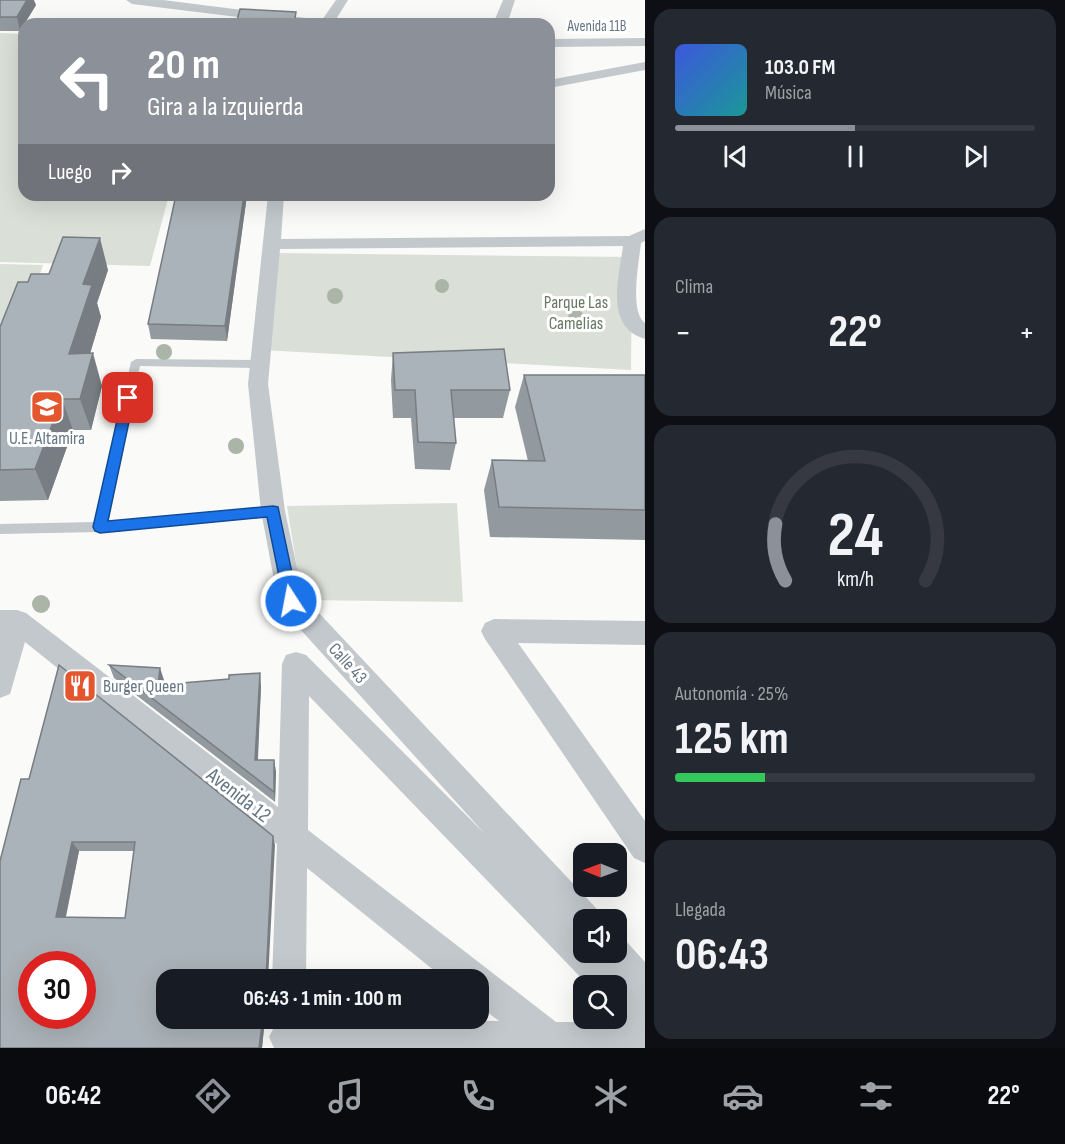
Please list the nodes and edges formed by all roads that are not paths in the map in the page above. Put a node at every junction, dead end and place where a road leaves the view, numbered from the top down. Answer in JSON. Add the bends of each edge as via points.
{"nodes":[{"id":1,"x":132,"y":0,"type":"edge"},
{"id":2,"x":342,"y":0,"type":"edge"},
{"id":3,"x":509,"y":0,"type":"edge"},
{"id":4,"x":183,"y":3,"type":"edge"},
{"id":5,"x":285,"y":18,"type":"edge"},
{"id":6,"x":330,"y":18,"type":"edge"},
{"id":7,"x":502,"y":18,"type":"edge"},
{"id":8,"x":645,"y":36,"type":"edge"},
{"id":9,"x":645,"y":42,"type":"edge"},
{"id":10,"x":555,"y":43,"type":"edge"},
{"id":11,"x":645,"y":51,"type":"edge"},
{"id":12,"x":645,"y":66,"type":"edge"},
{"id":13,"x":555,"y":83,"type":"edge"},
{"id":14,"x":276,"y":201,"type":"edge"},
{"id":15,"x":638,"y":238,"type":"edge"},
{"id":16,"x":272,"y":244,"type":"junction"},
{"id":17,"x":645,"y":332,"type":"edge"},
{"id":18,"x":261,"y":364,"type":"junction"},
{"id":19,"x":273,"y":511,"type":"junction"},
{"id":20,"x":100,"y":527,"type":"junction"},
{"id":21,"x":0,"y":529,"type":"edge"},
{"id":22,"x":8,"y":621,"type":"edge"},
{"id":23,"x":645,"y":633,"type":"edge"},
{"id":24,"x":0,"y":685,"type":"edge"},
{"id":25,"x":645,"y":847,"type":"edge"},
{"id":26,"x":574,"y":909,"type":"edge"},
{"id":27,"x":623,"y":963,"type":"edge"},
{"id":28,"x":289,"y":969,"type":"edge"},
{"id":29,"x":460,"y":969,"type":"edge"},
{"id":30,"x":602,"y":975,"type":"edge"},
{"id":31,"x":645,"y":987,"type":"edge"},
{"id":32,"x":489,"y":992,"type":"edge"},
{"id":33,"x":627,"y":1000,"type":"edge"},
{"id":34,"x":645,"y":1018,"type":"edge"},
{"id":35,"x":287,"y":1035,"type":"edge"},
{"id":36,"x":645,"y":1040,"type":"edge"},
{"id":37,"x":561,"y":1048,"type":"edge"}],
"edges":[{"from":1,"to":4,"type":"street"},
{"from":2,"to":6,"type":"street"},
{"from":3,"to":7,"type":"street"},
{"from":4,"to":5,"type":"street"},
{"from":8,"to":9,"type":"street"},
{"from":9,"to":10,"type":"street","name":"Avenida 11B"},
{"from":9,"to":11,"type":"street"},
{"from":12,"to":13,"type":"street"},
{"from":14,"to":16,"type":"street","name":"Calle 43"},
{"from":15,"to":16,"type":"street"},
{"from":15,"to":17,"type":"street","via":[[626,308],[632,323]]},
{"from":16,"to":18,"type":"street","name":"Calle 43"},
{"from":18,"to":19,"type":"street","name":"Calle 43","via":[[258,384]]},
{"from":18,"to":20,"type":"lane","via":[[136,362]]},
{"from":19,"to":20,"type":"lane"},
{"from":19,"to":26,"type":"street","name":"Calle 43","via":[[291,601]]},
{"from":20,"to":21,"type":"lane"},
{"from":22,"to":24,"type":"street"},
{"from":22,"to":29,"type":"street","name":"Avenida 12"},
{"from":23,"to":25,"type":"street","via":[[494,631]]},
{"from":27,"to":31,"type":"street"},
{"from":28,"to":30,"type":"street","name":"Calle 43","via":[[296,664]]},
{"from":32,"to":37,"type":"street"},
{"from":33,"to":34,"type":"street"},
{"from":35,"to":36,"type":"street"}]}
